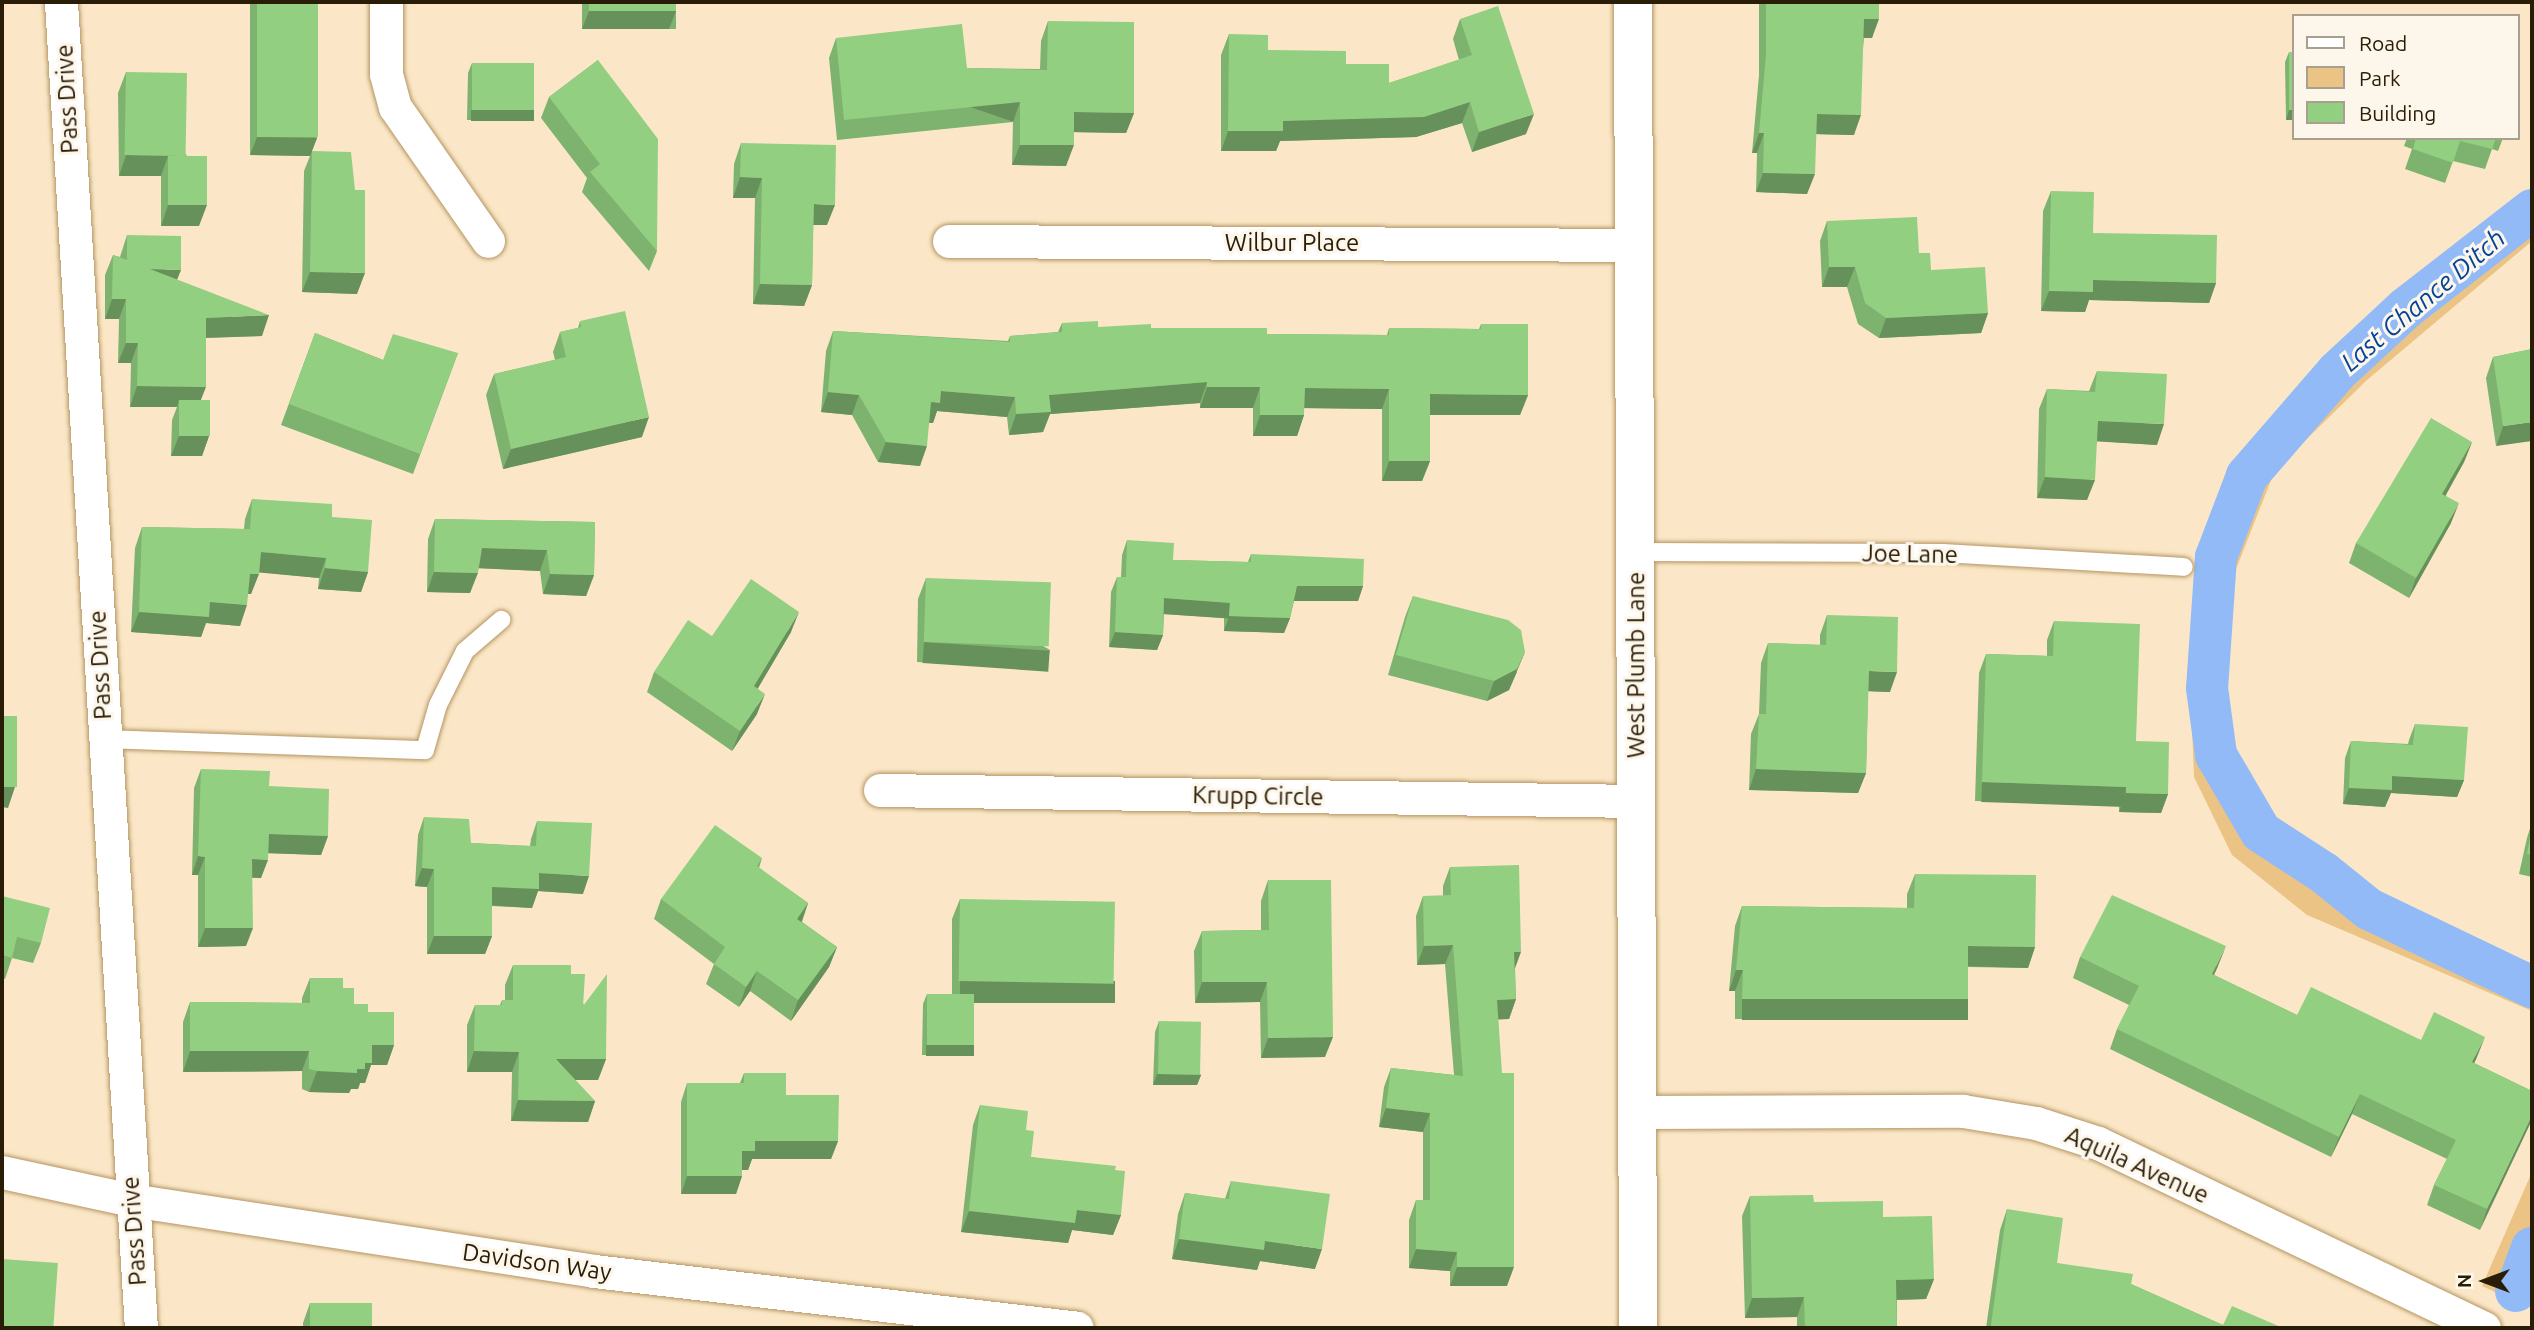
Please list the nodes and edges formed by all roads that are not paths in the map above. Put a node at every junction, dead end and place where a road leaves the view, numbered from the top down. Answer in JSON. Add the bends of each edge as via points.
{"nodes":[{"id":1,"x":61,"y":2,"type":"edge"},
{"id":2,"x":386,"y":2,"type":"edge"},
{"id":3,"x":1633,"y":2,"type":"edge"},
{"id":4,"x":488,"y":241,"type":"dead end"},
{"id":5,"x":949,"y":242,"type":"dead end"},
{"id":6,"x":1635,"y":245,"type":"junction"},
{"id":7,"x":1635,"y":552,"type":"junction"},
{"id":8,"x":2184,"y":567,"type":"dead end"},
{"id":9,"x":501,"y":620,"type":"dead end"},
{"id":10,"x":105,"y":739,"type":"junction"},
{"id":11,"x":880,"y":790,"type":"dead end"},
{"id":12,"x":1636,"y":801,"type":"junction"},
{"id":13,"x":1638,"y":1112,"type":"junction"},
{"id":14,"x":2,"y":1172,"type":"edge"},
{"id":15,"x":131,"y":1200,"type":"junction"},
{"id":16,"x":141,"y":1328,"type":"edge"},
{"id":17,"x":1077,"y":1328,"type":"edge"},
{"id":18,"x":1638,"y":1328,"type":"edge"},
{"id":19,"x":2484,"y":1328,"type":"edge"}],
"edges":[{"from":1,"to":10,"type":"street","name":"Pass Drive"},
{"from":2,"to":4,"type":"street","via":[[386,74],[396,107]]},
{"from":3,"to":6,"type":"main road","name":"West Plumb Lane"},
{"from":5,"to":6,"type":"street","name":"Wilbur Place"},
{"from":6,"to":7,"type":"main road","name":"West Plumb Lane"},
{"from":7,"to":8,"type":"lane","name":"Joe Lane","via":[[1943,553]]},
{"from":7,"to":12,"type":"main road","name":"West Plumb Lane"},
{"from":9,"to":10,"type":"lane","via":[[465,651],[438,705],[425,750]]},
{"from":10,"to":15,"type":"street","name":"Pass Drive"},
{"from":11,"to":12,"type":"street","name":"Krupp Circle"},
{"from":12,"to":13,"type":"main road","name":"West Plumb Lane"},
{"from":13,"to":18,"type":"main road","name":"West Plumb Lane"},
{"from":13,"to":19,"type":"street","name":"Aquila Avenue","via":[[1963,1111],[2036,1123],[2098,1143]]},
{"from":14,"to":15,"type":"street","name":"Davidson Way"},
{"from":15,"to":16,"type":"street","name":"Pass Drive"},
{"from":15,"to":17,"type":"street","name":"Davidson Way","via":[[594,1271]]}]}
